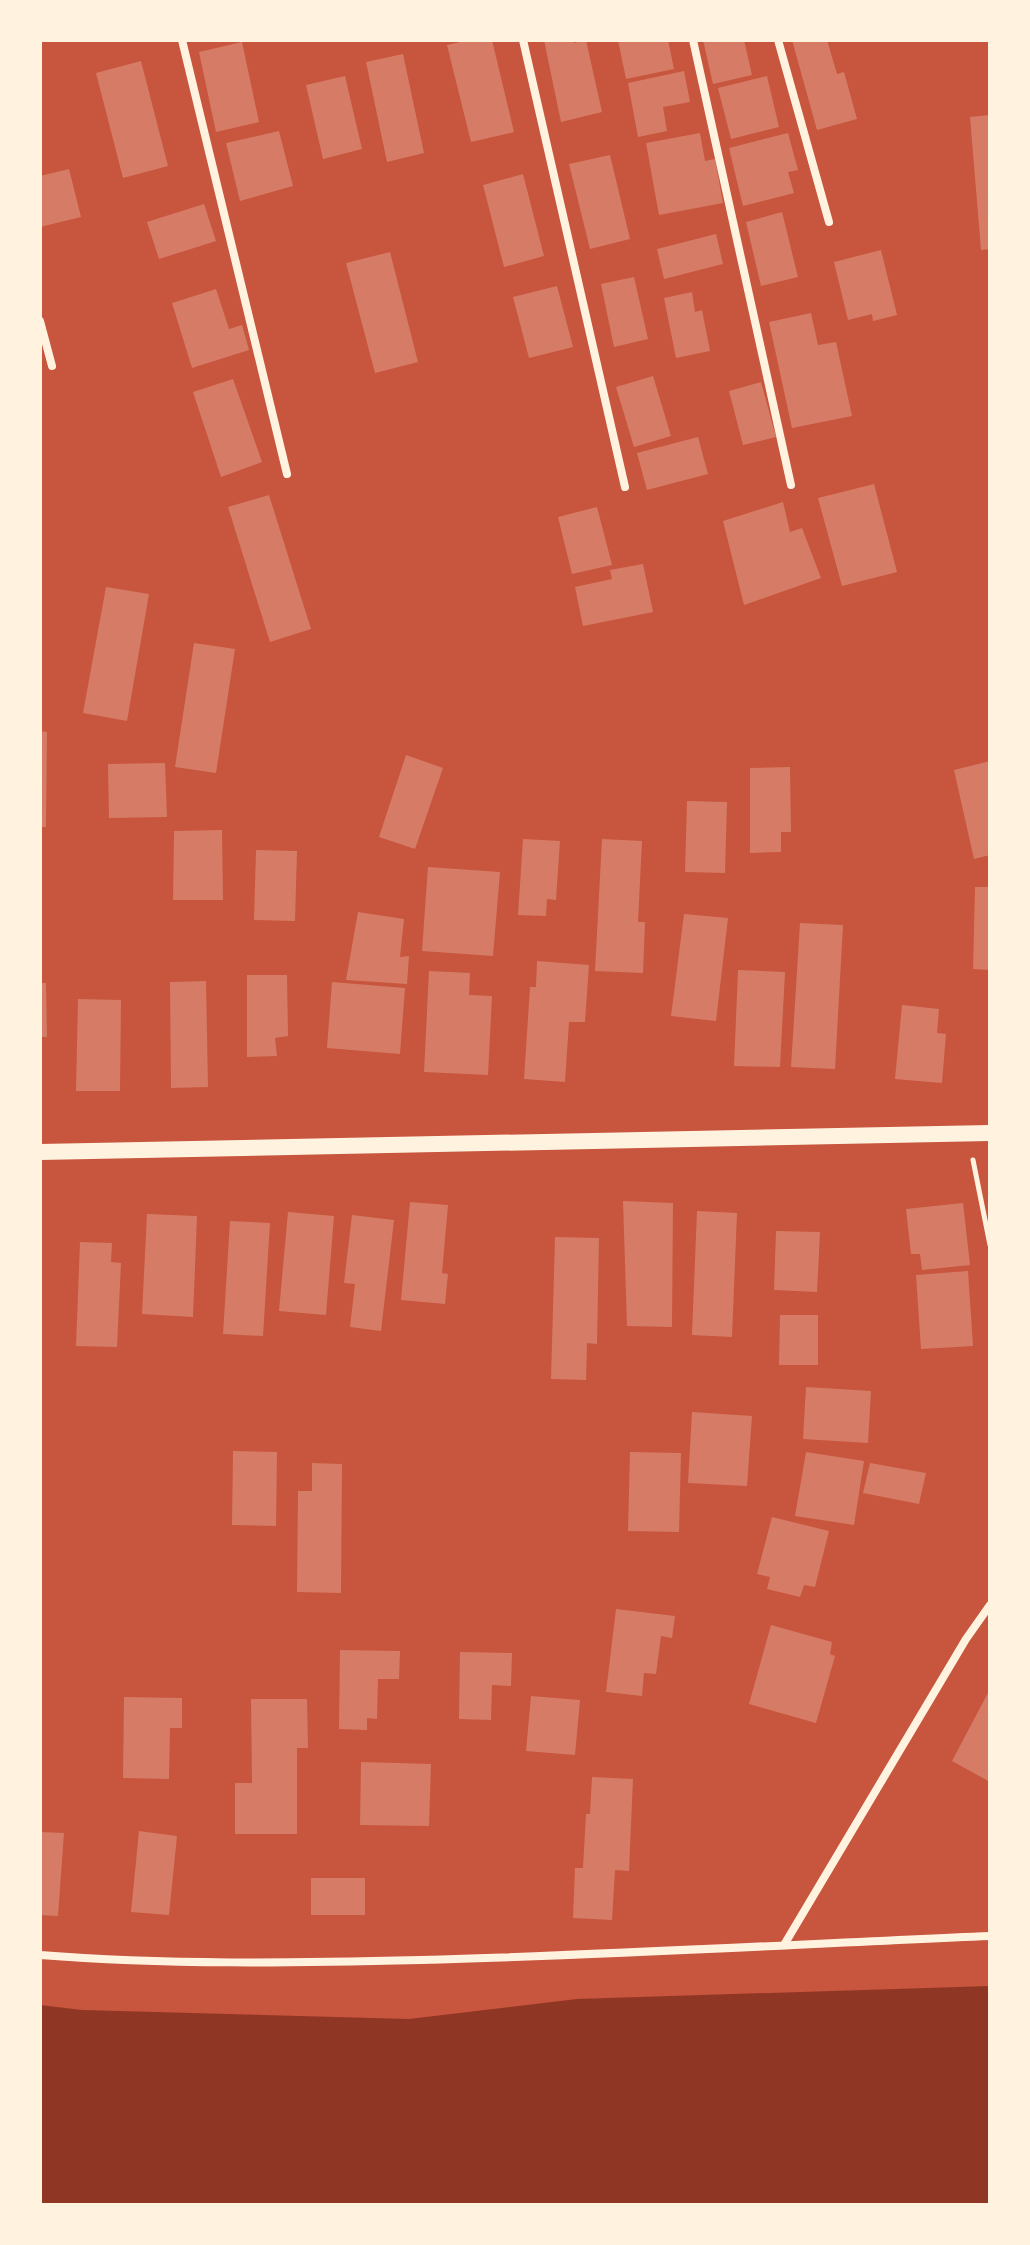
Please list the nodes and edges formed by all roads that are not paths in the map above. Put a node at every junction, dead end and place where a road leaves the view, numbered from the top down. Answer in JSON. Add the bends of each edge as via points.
{"nodes":[{"id":1,"x":182,"y":40,"type":"edge"},
{"id":2,"x":523,"y":40,"type":"edge"},
{"id":3,"x":693,"y":40,"type":"edge"},
{"id":4,"x":778,"y":40,"type":"edge"},
{"id":5,"x":829,"y":222,"type":"dead end"},
{"id":6,"x":40,"y":321,"type":"edge"},
{"id":7,"x":52,"y":366,"type":"dead end"},
{"id":8,"x":287,"y":474,"type":"dead end"},
{"id":9,"x":791,"y":485,"type":"dead end"},
{"id":10,"x":625,"y":487,"type":"dead end"},
{"id":11,"x":990,"y":1133,"type":"edge"},
{"id":12,"x":40,"y":1152,"type":"edge"},
{"id":13,"x":990,"y":1605,"type":"edge"},
{"id":14,"x":990,"y":1936,"type":"edge"},
{"id":15,"x":784,"y":1945,"type":"junction"},
{"id":16,"x":40,"y":1955,"type":"edge"}],
"edges":[{"from":1,"to":8,"type":"street"},
{"from":2,"to":10,"type":"street"},
{"from":3,"to":9,"type":"street"},
{"from":4,"to":5,"type":"street"},
{"from":6,"to":7,"type":"street"},
{"from":11,"to":12,"type":"main road"},
{"from":13,"to":15,"type":"street"},
{"from":14,"to":15,"type":"street"},
{"from":15,"to":16,"type":"street","via":[[287,1963]]}]}
